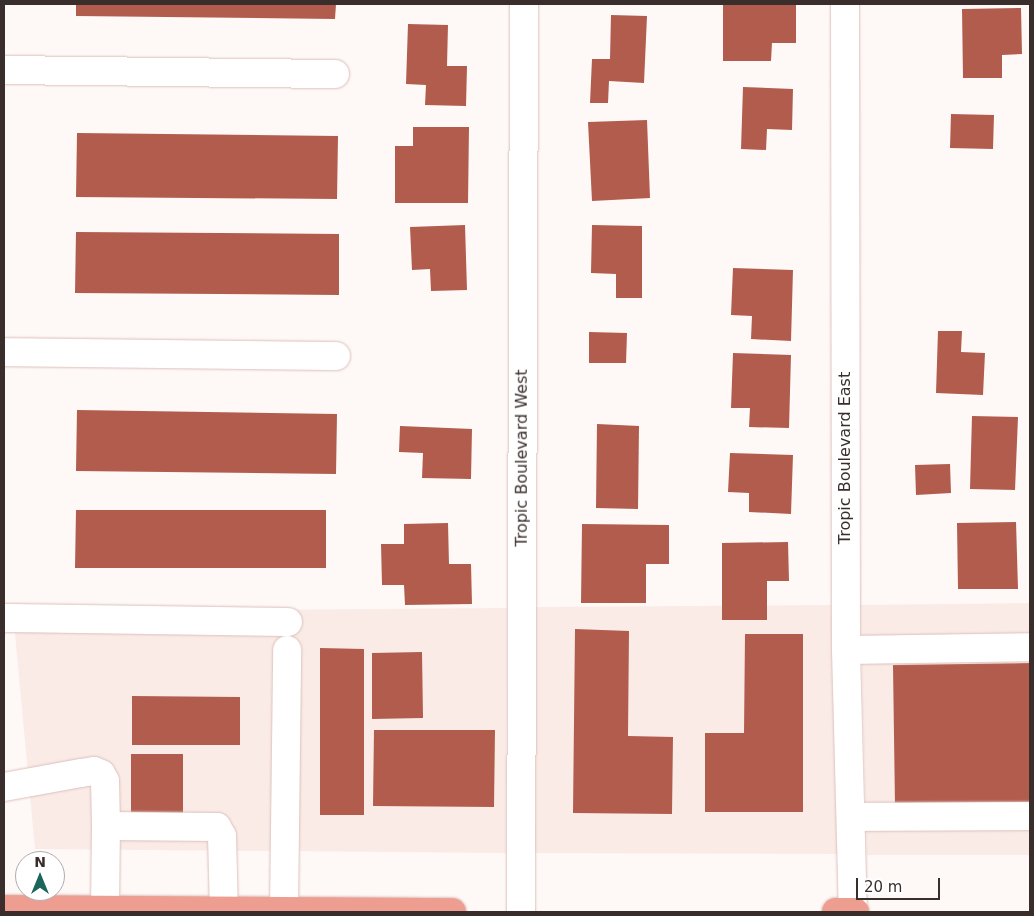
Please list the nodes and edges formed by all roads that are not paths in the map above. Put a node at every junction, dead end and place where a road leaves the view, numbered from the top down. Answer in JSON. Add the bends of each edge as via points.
{"nodes":[{"id":1,"x":524,"y":4,"type":"edge"},
{"id":2,"x":845,"y":4,"type":"edge"},
{"id":3,"x":4,"y":70,"type":"edge"},
{"id":4,"x":335,"y":74,"type":"dead end"},
{"id":5,"x":4,"y":352,"type":"edge"},
{"id":6,"x":336,"y":356,"type":"dead end"},
{"id":7,"x":4,"y":618,"type":"edge"},
{"id":8,"x":288,"y":622,"type":"dead end"},
{"id":9,"x":1030,"y":647,"type":"edge"},
{"id":10,"x":287,"y":650,"type":"dead end"},
{"id":11,"x":846,"y":650,"type":"junction"},
{"id":12,"x":4,"y":787,"type":"edge"},
{"id":13,"x":1030,"y":816,"type":"edge"},
{"id":14,"x":853,"y":817,"type":"junction"},
{"id":15,"x":106,"y":826,"type":"junction"},
{"id":16,"x":4,"y":909,"type":"edge"},
{"id":17,"x":105,"y":910,"type":"junction"},
{"id":18,"x":224,"y":910,"type":"junction"},
{"id":19,"x":302,"y":912,"type":"edge"},
{"id":20,"x":386,"y":912,"type":"edge"},
{"id":21,"x":452,"y":912,"type":"edge"},
{"id":22,"x":521,"y":912,"type":"edge"},
{"id":23,"x":836,"y":912,"type":"edge"},
{"id":24,"x":854,"y":912,"type":"edge"}],
"edges":[{"from":1,"to":22,"type":"street","name":"Tropic Boulevard West"},
{"from":2,"to":11,"type":"street","name":"Tropic Boulevard East"},
{"from":3,"to":4,"type":"street"},
{"from":5,"to":6,"type":"street"},
{"from":7,"to":8,"type":"street"},
{"from":9,"to":11,"type":"street"},
{"from":10,"to":19,"type":"street"},
{"from":11,"to":14,"type":"street","name":"Tropic Boulevard East"},
{"from":12,"to":15,"type":"street","via":[[94,771],[105,781]]},
{"from":13,"to":14,"type":"street"},
{"from":14,"to":24,"type":"street","name":"Tropic Boulevard East"},
{"from":15,"to":17,"type":"street"},
{"from":15,"to":18,"type":"street","via":[[217,827],[222,836]]},
{"from":16,"to":17,"type":"main road"},
{"from":17,"to":18,"type":"main road"},
{"from":18,"to":19,"type":"main road"},
{"from":19,"to":20,"type":"main road"},
{"from":20,"to":21,"type":"main road"},
{"from":23,"to":24,"type":"main road"}]}
